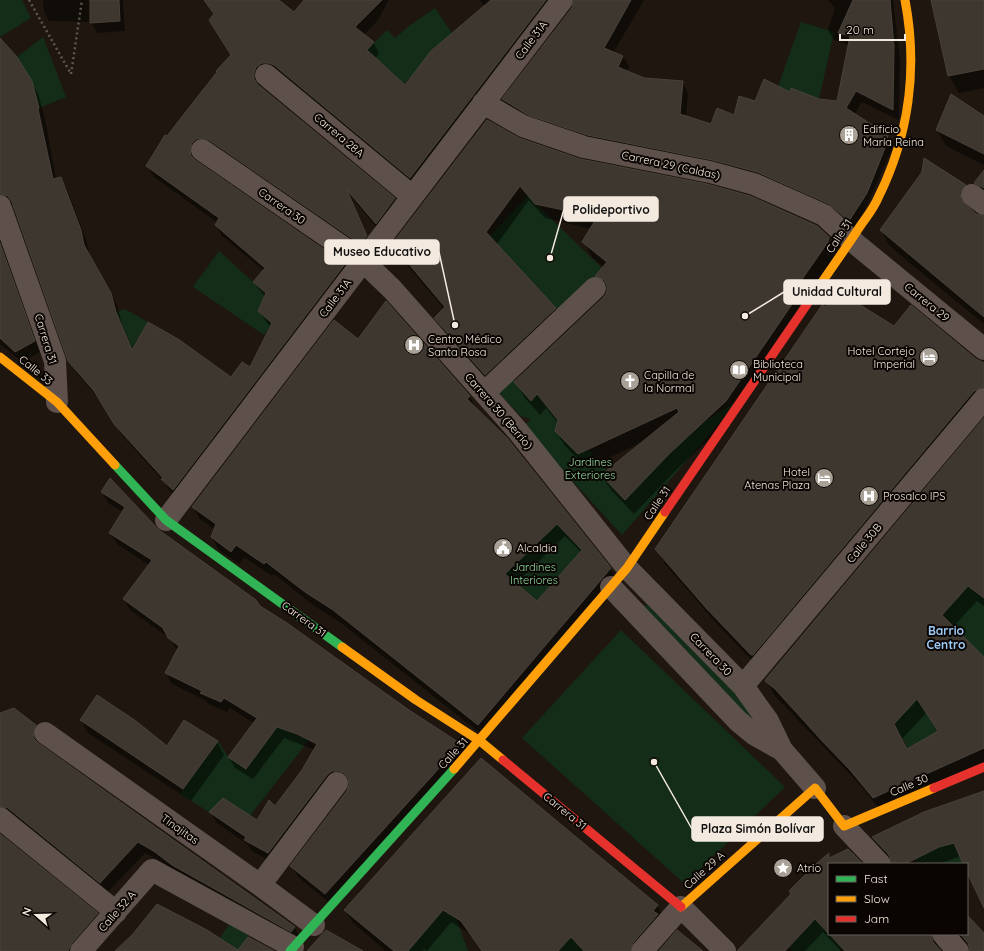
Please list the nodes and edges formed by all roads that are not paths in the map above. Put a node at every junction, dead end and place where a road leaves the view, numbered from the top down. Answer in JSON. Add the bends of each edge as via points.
{"nodes":[{"id":1,"x":562,"y":0,"type":"edge"},
{"id":2,"x":905,"y":0,"type":"edge"},
{"id":3,"x":266,"y":75,"type":"dead end"},
{"id":4,"x":484,"y":103,"type":"junction"},
{"id":5,"x":202,"y":150,"type":"dead end"},
{"id":6,"x":412,"y":196,"type":"junction"},
{"id":7,"x":0,"y":206,"type":"edge"},
{"id":8,"x":851,"y":240,"type":"junction"},
{"id":9,"x":363,"y":262,"type":"junction"},
{"id":10,"x":595,"y":288,"type":"dead end"},
{"id":11,"x":984,"y":349,"type":"edge"},
{"id":12,"x":0,"y":357,"type":"edge"},
{"id":13,"x":484,"y":393,"type":"junction"},
{"id":14,"x":984,"y":399,"type":"edge"},
{"id":15,"x":57,"y":402,"type":"junction"},
{"id":16,"x":166,"y":520,"type":"junction"},
{"id":17,"x":627,"y":568,"type":"junction"},
{"id":18,"x":611,"y":587,"type":"junction"},
{"id":19,"x":743,"y":686,"type":"junction"},
{"id":20,"x":45,"y":733,"type":"dead end"},
{"id":21,"x":480,"y":741,"type":"junction"},
{"id":22,"x":782,"y":750,"type":"junction"},
{"id":23,"x":984,"y":767,"type":"edge"},
{"id":24,"x":337,"y":783,"type":"dead end"},
{"id":25,"x":815,"y":788,"type":"junction"},
{"id":26,"x":0,"y":818,"type":"edge"},
{"id":27,"x":844,"y":826,"type":"junction"},
{"id":28,"x":879,"y":863,"type":"edge"},
{"id":29,"x":260,"y":885,"type":"junction"},
{"id":30,"x":681,"y":907,"type":"junction"},
{"id":31,"x":116,"y":912,"type":"junction"},
{"id":32,"x":314,"y":926,"type":"junction"},
{"id":33,"x":944,"y":935,"type":"edge"},
{"id":34,"x":292,"y":949,"type":"edge"},
{"id":35,"x":81,"y":951,"type":"edge"},
{"id":36,"x":642,"y":951,"type":"edge"},
{"id":37,"x":725,"y":951,"type":"edge"},
{"id":38,"x":958,"y":951,"type":"edge"}],
"edges":[{"from":1,"to":4,"type":"street","name":"Calle 31A"},
{"from":2,"to":8,"type":"main road","name":"Calle 31","via":[[912,60],[908,108],[894,161],[877,199]]},
{"from":3,"to":6,"type":"street","name":"Carrera 28A"},
{"from":4,"to":6,"type":"street","name":"Calle 31A"},
{"from":4,"to":8,"type":"street","name":"Carrera 29 (Caldas)","via":[[523,126],[584,147],[710,172],[754,184],[824,215]]},
{"from":5,"to":9,"type":"street","name":"Carrera 30"},
{"from":6,"to":9,"type":"street","name":"Calle 31A"},
{"from":7,"to":15,"type":"street","name":"Carrera 31","via":[[55,361]]},
{"from":8,"to":11,"type":"street","name":"Carrera 29"},
{"from":8,"to":17,"type":"main road","name":"Calle 31"},
{"from":9,"to":13,"type":"street","name":"Carrera 30 (Berrío)","via":[[392,288]]},
{"from":9,"to":16,"type":"street","name":"Calle 31A"},
{"from":10,"to":13,"type":"street"},
{"from":12,"to":15,"type":"main road","name":"Calle 33"},
{"from":13,"to":17,"type":"street","name":"Carrera 30 (Berrío)","via":[[517,430]]},
{"from":14,"to":19,"type":"street","name":"Calle 30B"},
{"from":15,"to":16,"type":"main road","name":"Carrera 31"},
{"from":16,"to":21,"type":"main road","name":"Carrera 31","via":[[416,700]]},
{"from":17,"to":18,"type":"main road","name":"Calle 31"},
{"from":17,"to":19,"type":"street","name":"Carrera 30"},
{"from":18,"to":21,"type":"main road","name":"Calle 31"},
{"from":18,"to":22,"type":"street","name":"Carrera 30","via":[[738,721],[755,735]]},
{"from":19,"to":22,"type":"street","name":"Carrera 30","via":[[768,721]]},
{"from":20,"to":29,"type":"street","name":"Tinajitas"},
{"from":21,"to":30,"type":"main road","name":"Carrera 31"},
{"from":21,"to":32,"type":"main road","name":"Calle 31"},
{"from":22,"to":25,"type":"street","name":"Carrera 30"},
{"from":23,"to":27,"type":"main road","name":"Calle 30"},
{"from":24,"to":29,"type":"street"},
{"from":25,"to":27,"type":"main road","name":"Carrera 30"},
{"from":25,"to":30,"type":"main road","name":"Calle 29 A"},
{"from":26,"to":31,"type":"street"},
{"from":27,"to":28,"type":"street","name":"Carrera 30"},
{"from":29,"to":32,"type":"street","name":"Tinajitas"},
{"from":30,"to":36,"type":"street"},
{"from":30,"to":37,"type":"street","name":"Carrera 31"},
{"from":31,"to":34,"type":"street","name":"Calle 32 A","via":[[152,870]]},
{"from":31,"to":35,"type":"street","name":"Calle 32 A"},
{"from":32,"to":34,"type":"main road","name":"Calle 31"},
{"from":33,"to":38,"type":"street"}]}
